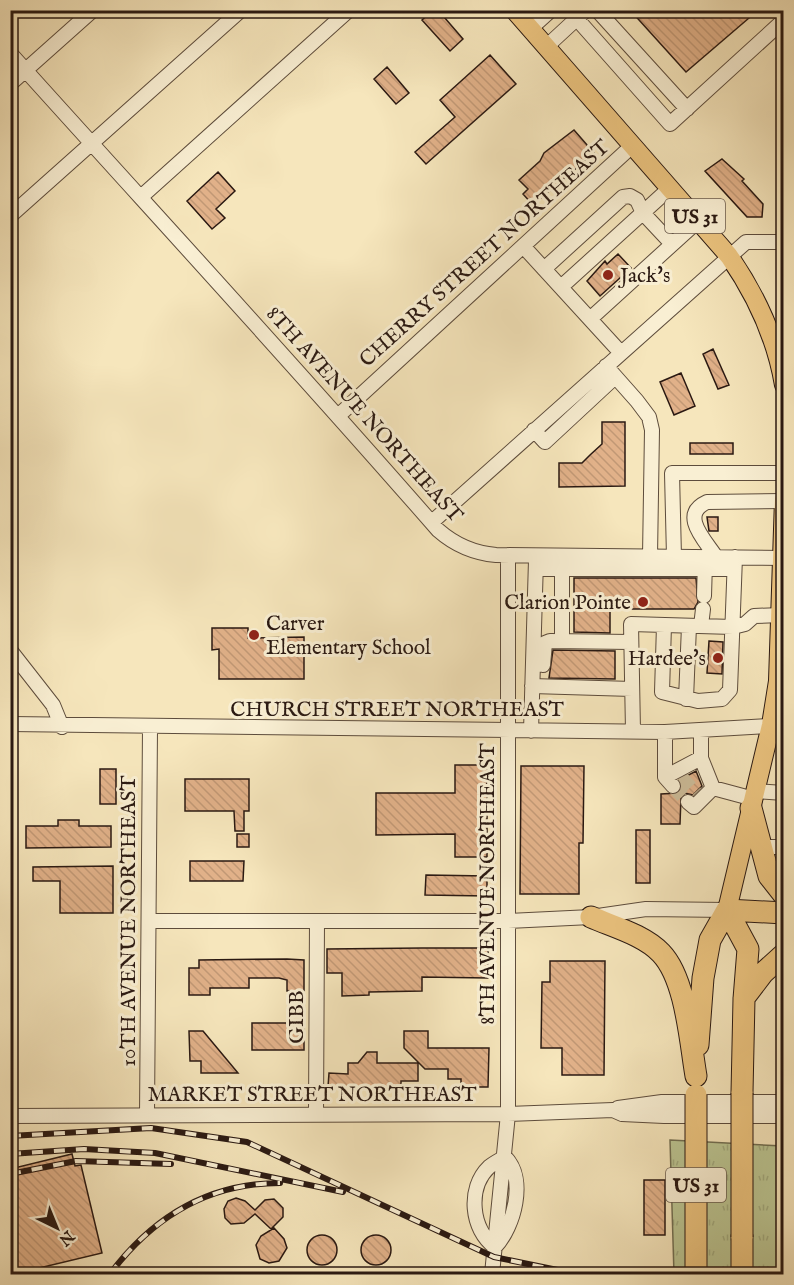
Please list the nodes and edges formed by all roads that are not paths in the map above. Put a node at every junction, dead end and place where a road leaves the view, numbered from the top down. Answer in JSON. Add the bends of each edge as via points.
{"nodes":[{"id":1,"x":93,"y":10,"type":"edge"},
{"id":2,"x":240,"y":10,"type":"edge"},
{"id":3,"x":349,"y":10,"type":"edge"},
{"id":4,"x":514,"y":10,"type":"edge"},
{"id":5,"x":550,"y":10,"type":"edge"},
{"id":6,"x":597,"y":10,"type":"edge"},
{"id":7,"x":581,"y":15,"type":"edge"},
{"id":8,"x":783,"y":20,"type":"edge"},
{"id":9,"x":608,"y":23,"type":"junction"},
{"id":10,"x":530,"y":29,"type":"junction"},
{"id":11,"x":594,"y":38,"type":"junction"},
{"id":12,"x":546,"y":46,"type":"junction"},
{"id":13,"x":10,"y":53,"type":"edge"},
{"id":14,"x":26,"y":70,"type":"junction"},
{"id":15,"x":10,"y":84,"type":"edge"},
{"id":16,"x":687,"y":109,"type":"junction"},
{"id":17,"x":90,"y":144,"type":"junction"},
{"id":18,"x":632,"y":146,"type":"junction"},
{"id":19,"x":670,"y":188,"type":"junction"},
{"id":20,"x":142,"y":196,"type":"junction"},
{"id":21,"x":643,"y":213,"type":"junction"},
{"id":22,"x":10,"y":216,"type":"edge"},
{"id":23,"x":699,"y":220,"type":"junction"},
{"id":24,"x":783,"y":242,"type":"edge"},
{"id":25,"x":672,"y":244,"type":"junction"},
{"id":26,"x":523,"y":246,"type":"junction"},
{"id":27,"x":729,"y":256,"type":"junction"},
{"id":28,"x":544,"y":269,"type":"junction"},
{"id":29,"x":561,"y":287,"type":"junction"},
{"id":30,"x":590,"y":319,"type":"junction"},
{"id":31,"x":621,"y":353,"type":"junction"},
{"id":32,"x":611,"y":372,"type":"junction"},
{"id":33,"x":783,"y":385,"type":"edge"},
{"id":34,"x":338,"y":416,"type":"junction"},
{"id":35,"x":783,"y":472,"type":"edge"},
{"id":36,"x":783,"y":500,"type":"edge"},
{"id":37,"x":432,"y":522,"type":"junction"},
{"id":38,"x":508,"y":555,"type":"junction"},
{"id":39,"x":650,"y":556,"type":"junction"},
{"id":40,"x":674,"y":557,"type":"junction"},
{"id":41,"x":783,"y":558,"type":"edge"},
{"id":42,"x":709,"y":561,"type":"junction"},
{"id":43,"x":536,"y":562,"type":"junction"},
{"id":44,"x":562,"y":562,"type":"junction"},
{"id":45,"x":735,"y":563,"type":"junction"},
{"id":46,"x":781,"y":615,"type":"junction"},
{"id":47,"x":664,"y":625,"type":"junction"},
{"id":48,"x":695,"y":626,"type":"junction"},
{"id":49,"x":733,"y":627,"type":"junction"},
{"id":50,"x":536,"y":629,"type":"junction"},
{"id":51,"x":562,"y":634,"type":"junction"},
{"id":52,"x":631,"y":642,"type":"junction"},
{"id":53,"x":10,"y":650,"type":"edge"},
{"id":54,"x":537,"y":686,"type":"junction"},
{"id":55,"x":632,"y":689,"type":"junction"},
{"id":56,"x":686,"y":699,"type":"junction"},
{"id":57,"x":10,"y":724,"type":"edge"},
{"id":58,"x":777,"y":725,"type":"edge"},
{"id":59,"x":62,"y":727,"type":"junction"},
{"id":60,"x":150,"y":728,"type":"junction"},
{"id":61,"x":508,"y":731,"type":"junction"},
{"id":62,"x":531,"y":731,"type":"junction"},
{"id":63,"x":633,"y":731,"type":"junction"},
{"id":64,"x":702,"y":731,"type":"junction"},
{"id":65,"x":666,"y":732,"type":"junction"},
{"id":66,"x":701,"y":758,"type":"junction"},
{"id":67,"x":713,"y":788,"type":"junction"},
{"id":68,"x":783,"y":793,"type":"edge"},
{"id":69,"x":696,"y":798,"type":"dead end"},
{"id":70,"x":754,"y":799,"type":"junction"},
{"id":71,"x":762,"y":847,"type":"junction"},
{"id":72,"x":783,"y":847,"type":"edge"},
{"id":73,"x":783,"y":895,"type":"edge"},
{"id":74,"x":727,"y":910,"type":"junction"},
{"id":75,"x":783,"y":913,"type":"edge"},
{"id":76,"x":591,"y":917,"type":"junction"},
{"id":77,"x":149,"y":921,"type":"junction"},
{"id":78,"x":317,"y":921,"type":"junction"},
{"id":79,"x":508,"y":921,"type":"junction"},
{"id":80,"x":783,"y":954,"type":"edge"},
{"id":81,"x":744,"y":999,"type":"junction"},
{"id":82,"x":696,"y":1085,"type":"junction"},
{"id":83,"x":783,"y":1102,"type":"edge"},
{"id":84,"x":613,"y":1110,"type":"junction"},
{"id":85,"x":316,"y":1114,"type":"junction"},
{"id":86,"x":508,"y":1114,"type":"junction"},
{"id":87,"x":147,"y":1115,"type":"junction"},
{"id":88,"x":10,"y":1116,"type":"edge"},
{"id":89,"x":783,"y":1116,"type":"edge"},
{"id":90,"x":506,"y":1157,"type":"junction"},
{"id":91,"x":495,"y":1247,"type":"junction"},
{"id":92,"x":492,"y":1275,"type":"edge"},
{"id":93,"x":696,"y":1275,"type":"edge"},
{"id":94,"x":742,"y":1275,"type":"edge"}],
"edges":[{"from":1,"to":14,"type":"street"},
{"from":2,"to":17,"type":"street"},
{"from":3,"to":20,"type":"street"},
{"from":4,"to":10,"type":"main road","number":"US 31"},
{"from":5,"to":10,"type":"street"},
{"from":6,"to":9,"type":"street"},
{"from":7,"to":11,"type":"street"},
{"from":7,"to":12,"type":"street"},
{"from":8,"to":16,"type":"street"},
{"from":9,"to":11,"type":"street"},
{"from":9,"to":16,"type":"street"},
{"from":10,"to":12,"type":"main road","number":"US 31"},
{"from":11,"to":16,"type":"street","via":[[670,124]]},
{"from":12,"to":18,"type":"main road","number":"US 31"},
{"from":13,"to":14,"type":"street","name":"8TH AVENUE NORTHEAST"},
{"from":14,"to":15,"type":"street"},
{"from":14,"to":17,"type":"street","name":"8TH AVENUE NORTHEAST"},
{"from":17,"to":20,"type":"street","name":"8TH AVENUE NORTHEAST"},
{"from":17,"to":22,"type":"street"},
{"from":18,"to":19,"type":"main road","number":"US 31"},
{"from":18,"to":26,"type":"street","name":"CHERRY STREET NORTHEAST"},
{"from":19,"to":21,"type":"street"},
{"from":19,"to":23,"type":"main road","number":"US 31"},
{"from":20,"to":34,"type":"street","name":"8TH AVENUE NORTHEAST"},
{"from":21,"to":25,"type":"street"},
{"from":21,"to":28,"type":"street","via":[[637,200],[623,197]]},
{"from":21,"to":29,"type":"street"},
{"from":23,"to":25,"type":"street"},
{"from":23,"to":27,"type":"main road","number":"US 31"},
{"from":24,"to":27,"type":"street","via":[[746,242]]},
{"from":25,"to":30,"type":"street"},
{"from":26,"to":28,"type":"street"},
{"from":26,"to":34,"type":"street","name":"CHERRY STREET NORTHEAST"},
{"from":27,"to":31,"type":"street"},
{"from":27,"to":33,"type":"main road","number":"US 31","via":[[765,321]]},
{"from":28,"to":29,"type":"street"},
{"from":29,"to":30,"type":"street"},
{"from":30,"to":31,"type":"street"},
{"from":31,"to":32,"type":"street"},
{"from":32,"to":37,"type":"street","via":[[534,430]]},
{"from":32,"to":39,"type":"street","via":[[649,417],[652,430]]},
{"from":34,"to":37,"type":"street","name":"8TH AVENUE NORTHEAST"},
{"from":35,"to":40,"type":"street","via":[[672,473]]},
{"from":36,"to":41,"type":"main road","number":"US 31"},
{"from":36,"to":42,"type":"street","via":[[707,502],[699,506],[693,520]]},
{"from":37,"to":38,"type":"street","name":"8TH AVENUE NORTHEAST","via":[[463,548]]},
{"from":38,"to":43,"type":"street"},
{"from":38,"to":61,"type":"street","name":"8TH AVENUE NORTHEAST"},
{"from":39,"to":40,"type":"street"},
{"from":39,"to":44,"type":"street"},
{"from":40,"to":42,"type":"street"},
{"from":41,"to":45,"type":"street"},
{"from":41,"to":46,"type":"main road","number":"US 31"},
{"from":42,"to":44,"type":"street"},
{"from":42,"to":45,"type":"street"},
{"from":42,"to":48,"type":"street"},
{"from":43,"to":44,"type":"street"},
{"from":43,"to":50,"type":"street"},
{"from":44,"to":51,"type":"street"},
{"from":45,"to":49,"type":"street"},
{"from":46,"to":49,"type":"street","via":[[754,616]]},
{"from":46,"to":58,"type":"main road","number":"US 31"},
{"from":47,"to":48,"type":"street"},
{"from":47,"to":52,"type":"street","via":[[631,624]]},
{"from":47,"to":56,"type":"street","via":[[662,692]]},
{"from":48,"to":49,"type":"street"},
{"from":48,"to":56,"type":"street"},
{"from":49,"to":56,"type":"street","via":[[730,690],[722,699]]},
{"from":50,"to":51,"type":"street"},
{"from":50,"to":54,"type":"street"},
{"from":51,"to":52,"type":"street"},
{"from":51,"to":54,"type":"street","via":[[545,643]]},
{"from":52,"to":55,"type":"street"},
{"from":53,"to":59,"type":"street","via":[[53,705]]},
{"from":54,"to":55,"type":"street"},
{"from":54,"to":62,"type":"street"},
{"from":55,"to":63,"type":"street"},
{"from":57,"to":59,"type":"street","name":"CHURCH STREET NORTHEAST"},
{"from":58,"to":64,"type":"street","name":"CHURCH STREET NORTHEAST"},
{"from":58,"to":70,"type":"main road","number":"US 31"},
{"from":59,"to":60,"type":"street","name":"CHURCH STREET NORTHEAST"},
{"from":60,"to":61,"type":"street","name":"CHURCH STREET NORTHEAST"},
{"from":60,"to":77,"type":"street","name":"10TH AVENUE NORTHEAST"},
{"from":61,"to":62,"type":"street","name":"CHURCH STREET NORTHEAST"},
{"from":61,"to":79,"type":"street","name":"8TH AVENUE NORTHEAST"},
{"from":62,"to":63,"type":"street","name":"CHURCH STREET NORTHEAST"},
{"from":63,"to":65,"type":"street","name":"CHURCH STREET NORTHEAST"},
{"from":64,"to":65,"type":"street","name":"CHURCH STREET NORTHEAST"},
{"from":64,"to":66,"type":"street"},
{"from":65,"to":66,"type":"street","via":[[673,778]]},
{"from":66,"to":67,"type":"street"},
{"from":67,"to":69,"type":"street"},
{"from":67,"to":70,"type":"street"},
{"from":68,"to":70,"type":"street"},
{"from":70,"to":71,"type":"highway"},
{"from":70,"to":74,"type":"main road","number":"US 31"},
{"from":71,"to":72,"type":"street"},
{"from":71,"to":73,"type":"highway","via":[[769,876]]},
{"from":74,"to":75,"type":"highway"},
{"from":74,"to":76,"type":"street","via":[[646,909]]},
{"from":74,"to":81,"type":"highway","number":"US 31","via":[[748,949]]},
{"from":74,"to":82,"type":"highway","number":"US 31","via":[[710,940],[702,978]]},
{"from":76,"to":79,"type":"street"},
{"from":76,"to":82,"type":"highway","via":[[644,940],[661,953],[680,988]]},
{"from":77,"to":78,"type":"street"},
{"from":77,"to":87,"type":"street","name":"10TH AVENUE NORTHEAST"},
{"from":78,"to":79,"type":"street"},
{"from":78,"to":85,"type":"street","name":"GIBB"},
{"from":79,"to":86,"type":"street","name":"8TH AVENUE NORTHEAST"},
{"from":80,"to":81,"type":"highway"},
{"from":81,"to":94,"type":"highway","number":"US 31","bridge":true},
{"from":82,"to":93,"type":"highway","number":"US 31","bridge":true},
{"from":83,"to":84,"type":"street","name":"MARKET STREET NORTHEAST","via":[[662,1102]]},
{"from":84,"to":86,"type":"street","name":"MARKET STREET NORTHEAST"},
{"from":84,"to":89,"type":"street","name":"MARKET STREET NORTHEAST","via":[[664,1116]]},
{"from":85,"to":86,"type":"street","name":"MARKET STREET NORTHEAST"},
{"from":85,"to":87,"type":"street","name":"MARKET STREET NORTHEAST"},
{"from":86,"to":90,"type":"street","name":"8TH AVENUE NORTHEAST"},
{"from":87,"to":88,"type":"street","name":"MARKET STREET NORTHEAST"},
{"from":90,"to":91,"type":"street","via":[[515,1171],[515,1200],[506,1236]]},
{"from":90,"to":91,"type":"street","via":[[489,1168],[477,1185],[474,1199],[480,1230]]},
{"from":91,"to":92,"type":"street"}]}
